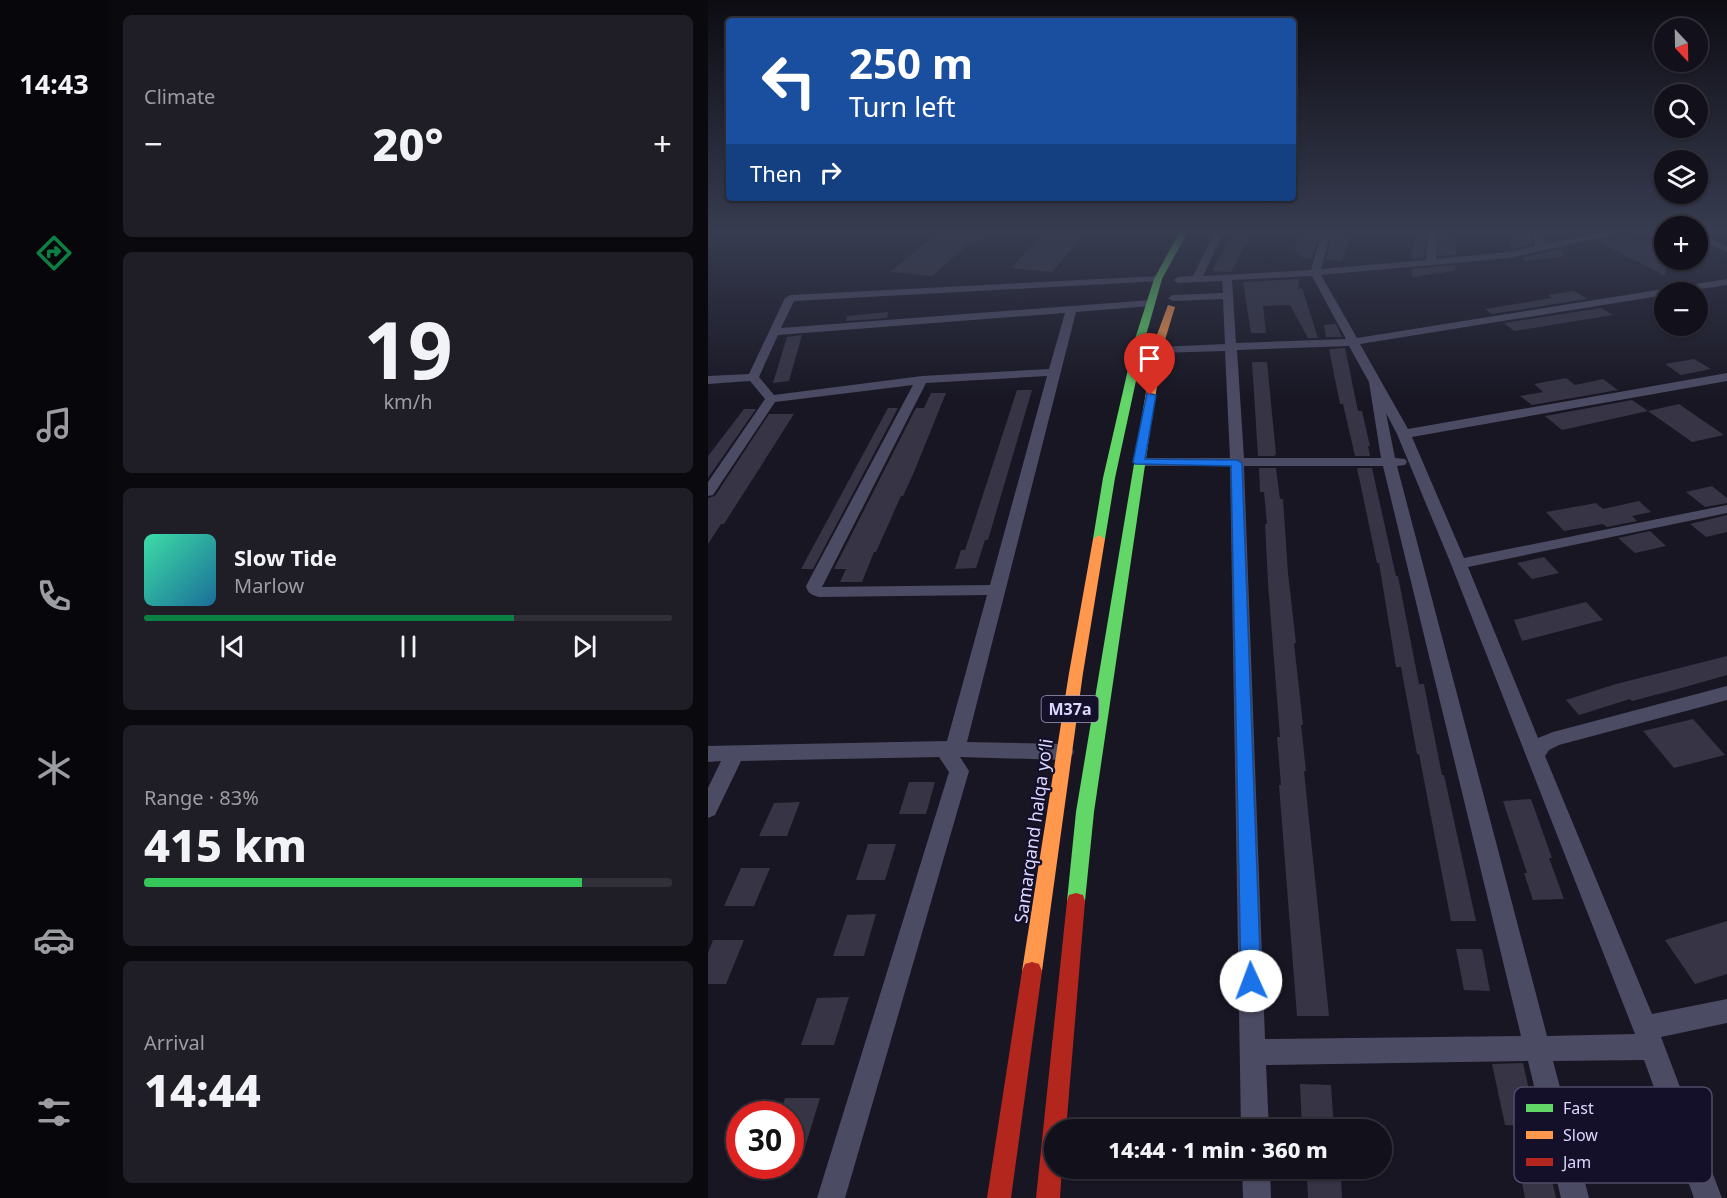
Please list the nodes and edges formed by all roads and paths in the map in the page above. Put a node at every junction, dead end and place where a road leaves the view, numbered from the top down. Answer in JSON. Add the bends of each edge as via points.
{"nodes":[{"id":1,"x":1005,"y":287,"type":"edge"},
{"id":2,"x":1156,"y":287,"type":"edge"},
{"id":3,"x":1177,"y":287,"type":"edge"},
{"id":4,"x":1228,"y":287,"type":"joint"},
{"id":5,"x":1323,"y":287,"type":"edge"},
{"id":6,"x":1696,"y":287,"type":"edge"},
{"id":7,"x":1173,"y":298,"type":"junction"},
{"id":8,"x":1151,"y":303,"type":"junction"},
{"id":9,"x":1071,"y":309,"type":"junction"},
{"id":10,"x":774,"y":332,"type":"junction"},
{"id":11,"x":1140,"y":339,"type":"junction"},
{"id":12,"x":1353,"y":342,"type":"junction"},
{"id":13,"x":1159,"y":345,"type":"junction"},
{"id":14,"x":1232,"y":346,"type":"junction"},
{"id":15,"x":1054,"y":372,"type":"junction"},
{"id":16,"x":753,"y":377,"type":"junction"},
{"id":17,"x":1727,"y":377,"type":"edge"},
{"id":18,"x":708,"y":380,"type":"edge"},
{"id":19,"x":922,"y":380,"type":"junction"},
{"id":20,"x":1374,"y":384,"type":"junction"},
{"id":21,"x":771,"y":399,"type":"junction"},
{"id":22,"x":1404,"y":434,"type":"junction"},
{"id":23,"x":1416,"y":461,"type":"junction"},
{"id":24,"x":1139,"y":462,"type":"junction"},
{"id":25,"x":1389,"y":462,"type":"junction"},
{"id":26,"x":1237,"y":463,"type":"junction"},
{"id":27,"x":708,"y":492,"type":"edge"},
{"id":28,"x":1727,"y":508,"type":"edge"},
{"id":29,"x":1459,"y":564,"type":"junction"},
{"id":30,"x":997,"y":590,"type":"junction"},
{"id":31,"x":1727,"y":693,"type":"edge"},
{"id":32,"x":949,"y":749,"type":"junction"},
{"id":33,"x":1064,"y":753,"type":"junction"},
{"id":34,"x":708,"y":754,"type":"edge"},
{"id":35,"x":735,"y":754,"type":"junction"},
{"id":36,"x":1535,"y":756,"type":"junction"},
{"id":37,"x":708,"y":809,"type":"edge"},
{"id":38,"x":1727,"y":1011,"type":"edge"},
{"id":39,"x":1649,"y":1037,"type":"junction"},
{"id":40,"x":1536,"y":1048,"type":"junction"},
{"id":41,"x":1253,"y":1052,"type":"junction"},
{"id":42,"x":1546,"y":1087,"type":"edge"},
{"id":43,"x":1667,"y":1087,"type":"edge"},
{"id":44,"x":1255,"y":1119,"type":"edge"},
{"id":45,"x":1256,"y":1179,"type":"edge"},
{"id":46,"x":1571,"y":1183,"type":"edge"},
{"id":47,"x":1703,"y":1183,"type":"edge"},
{"id":48,"x":831,"y":1198,"type":"edge"},
{"id":49,"x":999,"y":1198,"type":"edge"},
{"id":50,"x":1047,"y":1198,"type":"edge"},
{"id":51,"x":1257,"y":1198,"type":"edge"},
{"id":52,"x":1575,"y":1198,"type":"edge"},
{"id":53,"x":1708,"y":1198,"type":"edge"}],
"edges":[{"from":1,"to":10,"type":"street","via":[[790,298]]},
{"from":2,"to":8,"type":"highway","name":"Samarqand halqa yoʻli","number":"M37a"},
{"from":3,"to":7,"type":"highway","number":"M37a"},
{"from":4,"to":7,"type":"street"},
{"from":4,"to":14,"type":"street"},
{"from":5,"to":12,"type":"street"},
{"from":6,"to":12,"type":"street"},
{"from":7,"to":13,"type":"highway","number":"M37a"},
{"from":8,"to":9,"type":"street"},
{"from":8,"to":11,"type":"highway","name":"Samarqand halqa yoʻli","number":"M37a"},
{"from":9,"to":10,"type":"street"},
{"from":9,"to":15,"type":"street"},
{"from":10,"to":16,"type":"street"},
{"from":11,"to":13,"type":"highway"},
{"from":11,"to":33,"type":"highway","name":"Samarqand halqa yoʻli","number":"M37a","via":[[1109,478]]},
{"from":12,"to":14,"type":"street"},
{"from":12,"to":20,"type":"street"},
{"from":13,"to":14,"type":"street"},
{"from":13,"to":24,"type":"highway","number":"M37a"},
{"from":14,"to":26,"type":"street"},
{"from":15,"to":19,"type":"street"},
{"from":15,"to":30,"type":"street"},
{"from":16,"to":18,"type":"street"},
{"from":16,"to":21,"type":"street"},
{"from":17,"to":22,"type":"street"},
{"from":19,"to":21,"type":"street"},
{"from":19,"to":30,"type":"street","via":[[815,590]]},
{"from":20,"to":22,"type":"street"},
{"from":20,"to":25,"type":"street"},
{"from":21,"to":27,"type":"street"},
{"from":22,"to":23,"type":"street"},
{"from":23,"to":25,"type":"street"},
{"from":23,"to":29,"type":"street"},
{"from":24,"to":26,"type":"street"},
{"from":24,"to":50,"type":"highway","number":"M37a","via":[[1085,812]]},
{"from":25,"to":26,"type":"street"},
{"from":25,"to":40,"type":"street"},
{"from":26,"to":41,"type":"street"},
{"from":28,"to":29,"type":"street"},
{"from":29,"to":36,"type":"street"},
{"from":30,"to":32,"type":"street"},
{"from":31,"to":36,"type":"street","via":[[1553,739],[1542,745]]},
{"from":32,"to":33,"type":"street"},
{"from":32,"to":35,"type":"street"},
{"from":32,"to":48,"type":"street","via":[[959,771]]},
{"from":33,"to":49,"type":"highway","name":"Samarqand halqa yoʻli","number":"M37a"},
{"from":34,"to":35,"type":"street"},
{"from":35,"to":37,"type":"street"},
{"from":36,"to":39,"type":"street"},
{"from":38,"to":39,"type":"street"},
{"from":39,"to":40,"type":"street"},
{"from":39,"to":43,"type":"street"},
{"from":40,"to":41,"type":"street"},
{"from":40,"to":42,"type":"street"},
{"from":41,"to":44,"type":"street"},
{"from":45,"to":51,"type":"street"},
{"from":46,"to":52,"type":"street"},
{"from":47,"to":53,"type":"street"}]}
